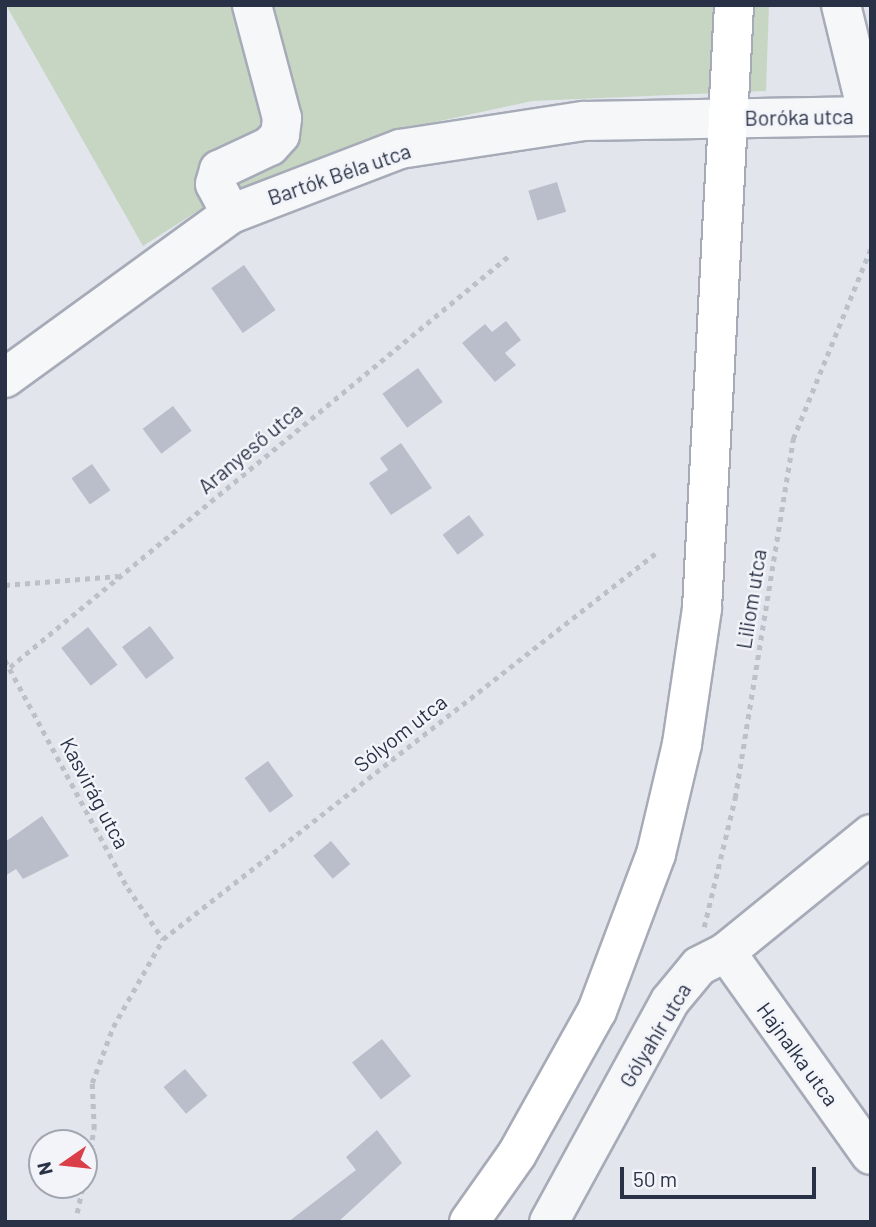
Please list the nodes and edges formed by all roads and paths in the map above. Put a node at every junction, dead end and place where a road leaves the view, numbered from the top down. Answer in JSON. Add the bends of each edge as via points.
{"nodes":[{"id":1,"x":252,"y":5,"type":"edge"},
{"id":2,"x":734,"y":5,"type":"edge"},
{"id":3,"x":841,"y":5,"type":"edge"},
{"id":4,"x":869,"y":116,"type":"edge"},
{"id":5,"x":727,"y":118,"type":"junction"},
{"id":6,"x":231,"y":214,"type":"junction"},
{"id":7,"x":871,"y":248,"type":"edge"},
{"id":8,"x":511,"y":254,"type":"dead end"},
{"id":9,"x":5,"y":378,"type":"edge"},
{"id":10,"x":656,"y":553,"type":"dead end"},
{"id":11,"x":121,"y":576,"type":"junction"},
{"id":12,"x":5,"y":585,"type":"edge"},
{"id":13,"x":5,"y":660,"type":"edge"},
{"id":14,"x":10,"y":667,"type":"junction"},
{"id":15,"x":871,"y":834,"type":"edge"},
{"id":16,"x":163,"y":939,"type":"junction"},
{"id":17,"x":712,"y":959,"type":"junction"},
{"id":18,"x":94,"y":1129,"type":"edge"},
{"id":19,"x":871,"y":1155,"type":"edge"},
{"id":20,"x":80,"y":1199,"type":"edge"},
{"id":21,"x":77,"y":1213,"type":"dead end"},
{"id":22,"x":470,"y":1222,"type":"edge"},
{"id":23,"x":549,"y":1222,"type":"edge"}],
"edges":[{"from":1,"to":6,"type":"street","via":[[282,118],[280,135],[270,146],[219,170],[215,184]]},
{"from":2,"to":5,"type":"main road"},
{"from":3,"to":4,"type":"street"},
{"from":4,"to":5,"type":"street","name":"Boróka utca"},
{"from":5,"to":6,"type":"street","name":"Bartók Béla utca","via":[[497,130],[400,149]]},
{"from":5,"to":22,"type":"main road","via":[[702,608],[668,808],[597,1011],[517,1154]]},
{"from":6,"to":9,"type":"street","name":"Bartók Béla utca"},
{"from":7,"to":17,"type":"path","name":"Liliom utca","via":[[793,439]]},
{"from":8,"to":11,"type":"path","name":"Aranyeső utca"},
{"from":10,"to":16,"type":"path","name":"Sólyom utca"},
{"from":11,"to":12,"type":"path"},
{"from":11,"to":14,"type":"path","name":"Aranyeső utca"},
{"from":13,"to":14,"type":"path","name":"Kasvirág utca"},
{"from":14,"to":16,"type":"path","name":"Kasvirág utca","via":[[128,888]]},
{"from":15,"to":17,"type":"street","name":"Gólyahír utca"},
{"from":16,"to":18,"type":"path","via":[[113,1027],[92,1083]]},
{"from":17,"to":19,"type":"street","name":"Hajnalka utca"},
{"from":17,"to":23,"type":"street","name":"Gólyahír utca","via":[[670,1000]]},
{"from":20,"to":21,"type":"path"}]}
